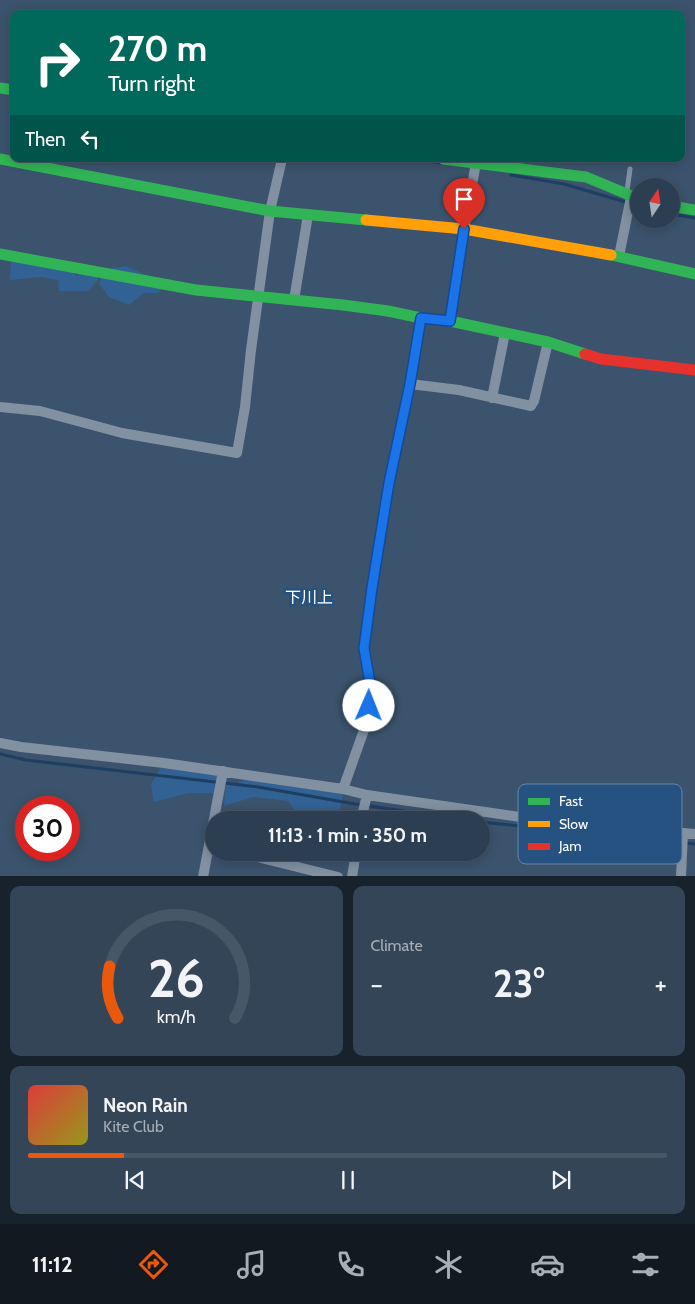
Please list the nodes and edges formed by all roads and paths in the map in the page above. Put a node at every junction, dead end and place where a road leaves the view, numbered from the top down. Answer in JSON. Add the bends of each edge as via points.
{"nodes":[{"id":1,"x":16,"y":162,"type":"edge"},
{"id":2,"x":281,"y":162,"type":"edge"},
{"id":3,"x":480,"y":162,"type":"edge"},
{"id":4,"x":630,"y":169,"type":"dead end"},
{"id":5,"x":631,"y":178,"type":"edge"},
{"id":6,"x":630,"y":196,"type":"edge"},
{"id":7,"x":630,"y":206,"type":"edge"},
{"id":8,"x":680,"y":208,"type":"edge"},
{"id":9,"x":695,"y":210,"type":"edge"},
{"id":10,"x":270,"y":211,"type":"junction"},
{"id":11,"x":308,"y":215,"type":"junction"},
{"id":12,"x":464,"y":229,"type":"junction"},
{"id":13,"x":0,"y":254,"type":"edge"},
{"id":14,"x":619,"y":256,"type":"junction"},
{"id":15,"x":695,"y":274,"type":"edge"},
{"id":16,"x":258,"y":296,"type":"junction"},
{"id":17,"x":294,"y":300,"type":"junction"},
{"id":18,"x":421,"y":318,"type":"junction"},
{"id":19,"x":450,"y":321,"type":"junction"},
{"id":20,"x":505,"y":333,"type":"junction"},
{"id":21,"x":548,"y":342,"type":"junction"},
{"id":22,"x":695,"y":370,"type":"edge"},
{"id":23,"x":410,"y":384,"type":"junction"},
{"id":24,"x":492,"y":398,"type":"junction"},
{"id":25,"x":0,"y":407,"type":"edge"},
{"id":26,"x":0,"y":743,"type":"edge"},
{"id":27,"x":223,"y":771,"type":"junction"},
{"id":28,"x":343,"y":789,"type":"junction"},
{"id":29,"x":367,"y":795,"type":"junction"},
{"id":30,"x":217,"y":811,"type":"edge"},
{"id":31,"x":363,"y":811,"type":"edge"},
{"id":32,"x":518,"y":817,"type":"edge"},
{"id":33,"x":683,"y":833,"type":"joint"},
{"id":34,"x":695,"y":834,"type":"edge"},
{"id":35,"x":682,"y":854,"type":"edge"},
{"id":36,"x":207,"y":861,"type":"edge"},
{"id":37,"x":275,"y":861,"type":"edge"},
{"id":38,"x":354,"y":861,"type":"edge"},
{"id":39,"x":203,"y":876,"type":"edge"},
{"id":40,"x":338,"y":876,"type":"edge"},
{"id":41,"x":352,"y":876,"type":"edge"}],
"edges":[{"from":1,"to":10,"type":"street"},
{"from":2,"to":10,"type":"street"},
{"from":3,"to":6,"type":"street","via":[[586,177]]},
{"from":3,"to":12,"type":"street"},
{"from":4,"to":5,"type":"lane"},
{"from":7,"to":14,"type":"street"},
{"from":8,"to":9,"type":"street"},
{"from":10,"to":11,"type":"street"},
{"from":10,"to":16,"type":"street"},
{"from":11,"to":12,"type":"street"},
{"from":11,"to":17,"type":"street"},
{"from":12,"to":14,"type":"street"},
{"from":12,"to":19,"type":"street"},
{"from":13,"to":16,"type":"street","via":[[196,290]]},
{"from":14,"to":15,"type":"street"},
{"from":16,"to":17,"type":"street"},
{"from":16,"to":25,"type":"street","via":[[237,453],[122,433],[40,412]]},
{"from":17,"to":18,"type":"street"},
{"from":18,"to":19,"type":"street"},
{"from":18,"to":23,"type":"street"},
{"from":19,"to":20,"type":"street"},
{"from":20,"to":21,"type":"street"},
{"from":20,"to":24,"type":"street"},
{"from":21,"to":22,"type":"street","via":[[601,359]]},
{"from":21,"to":24,"type":"street","via":[[531,406]]},
{"from":23,"to":24,"type":"street"},
{"from":23,"to":28,"type":"street","via":[[389,483],[364,648],[370,683],[369,706]]},
{"from":26,"to":27,"type":"street"},
{"from":27,"to":28,"type":"street"},
{"from":27,"to":30,"type":"street"},
{"from":28,"to":29,"type":"street"},
{"from":29,"to":31,"type":"street"},
{"from":29,"to":32,"type":"street"},
{"from":33,"to":34,"type":"street"},
{"from":33,"to":35,"type":"street"},
{"from":36,"to":39,"type":"street"},
{"from":37,"to":40,"type":"street"},
{"from":38,"to":41,"type":"street"}]}
